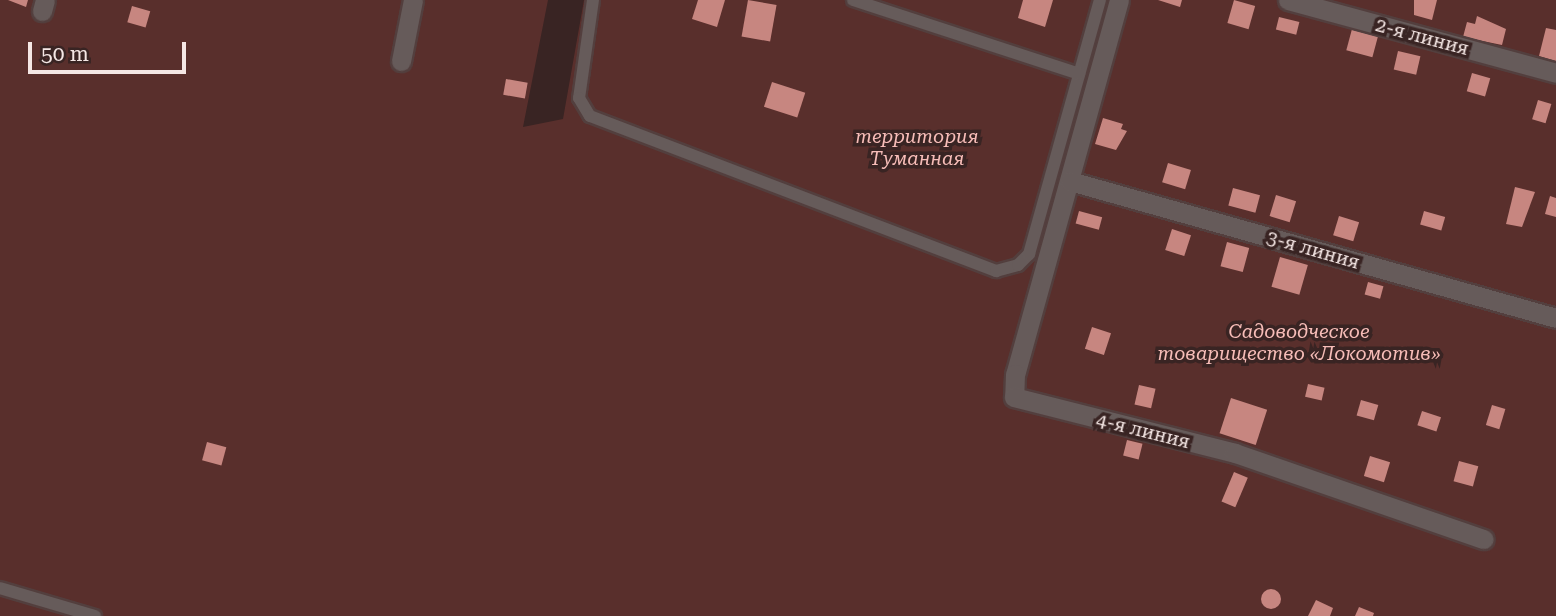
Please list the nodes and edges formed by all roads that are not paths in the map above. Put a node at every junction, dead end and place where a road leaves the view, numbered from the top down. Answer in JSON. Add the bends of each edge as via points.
{"nodes":[{"id":1,"x":413,"y":0,"type":"edge"},
{"id":2,"x":593,"y":0,"type":"edge"},
{"id":3,"x":853,"y":0,"type":"edge"},
{"id":4,"x":1100,"y":0,"type":"edge"},
{"id":5,"x":1119,"y":0,"type":"edge"},
{"id":6,"x":1288,"y":0,"type":"edge"},
{"id":7,"x":401,"y":61,"type":"dead end"},
{"id":8,"x":1556,"y":73,"type":"edge"},
{"id":9,"x":1079,"y":74,"type":"junction"},
{"id":10,"x":1051,"y":175,"type":"junction"},
{"id":11,"x":1070,"y":181,"type":"junction"},
{"id":12,"x":1556,"y":318,"type":"edge"},
{"id":13,"x":1485,"y":539,"type":"dead end"},
{"id":14,"x":0,"y":589,"type":"edge"},
{"id":15,"x":95,"y":616,"type":"edge"}],
"edges":[{"from":1,"to":7,"type":"street"},
{"from":2,"to":10,"type":"lane","via":[[579,98],[590,116],[974,266],[996,271],[1018,265],[1029,254]]},
{"from":3,"to":9,"type":"lane"},
{"from":4,"to":9,"type":"lane"},
{"from":5,"to":11,"type":"street"},
{"from":6,"to":8,"type":"street","name":"2-я линия"},
{"from":9,"to":10,"type":"lane"},
{"from":10,"to":11,"type":"lane"},
{"from":11,"to":12,"type":"street","name":"3-я линия"},
{"from":11,"to":13,"type":"street","name":"4-я линия","via":[[1014,374],[1014,397],[1235,453]]},
{"from":14,"to":15,"type":"lane"}]}
